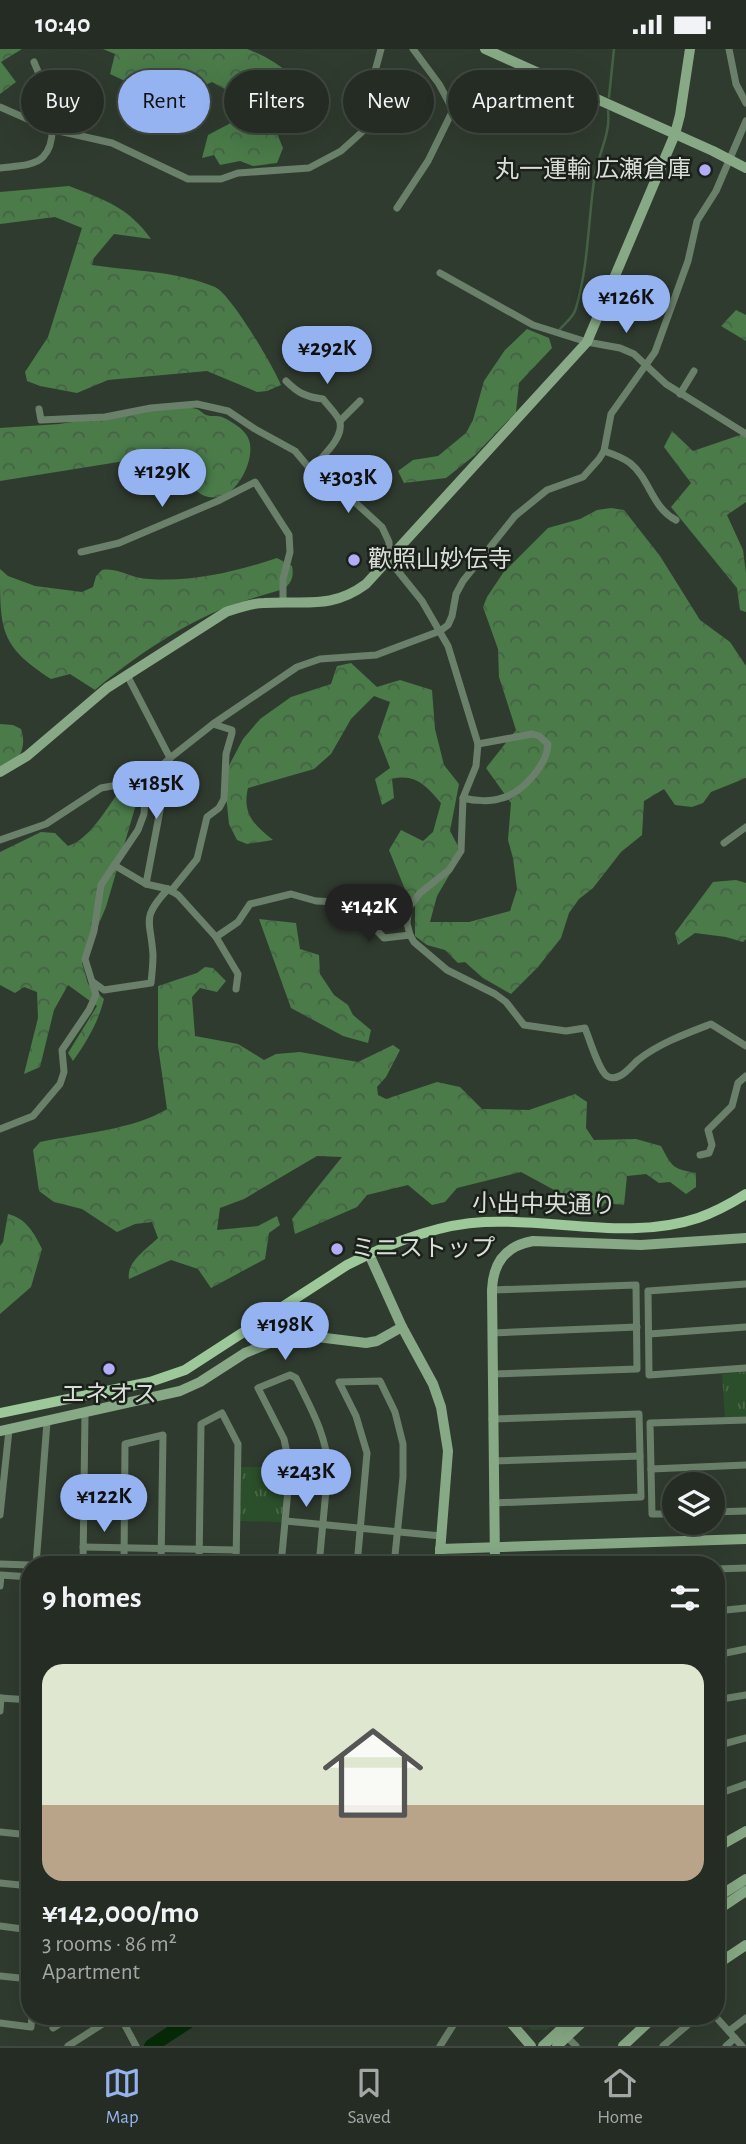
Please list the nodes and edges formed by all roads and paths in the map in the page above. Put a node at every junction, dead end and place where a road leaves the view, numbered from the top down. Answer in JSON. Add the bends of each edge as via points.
{"nodes":[{"id":1,"x":382,"y":49,"type":"edge"},
{"id":2,"x":413,"y":49,"type":"edge"},
{"id":3,"x":485,"y":49,"type":"edge"},
{"id":4,"x":690,"y":49,"type":"edge"},
{"id":5,"x":729,"y":49,"type":"edge"},
{"id":6,"x":34,"y":62,"type":"dead end"},
{"id":7,"x":38,"y":70,"type":"edge"},
{"id":8,"x":746,"y":103,"type":"edge"},
{"id":9,"x":0,"y":107,"type":"edge"},
{"id":10,"x":21,"y":116,"type":"edge"},
{"id":11,"x":746,"y":121,"type":"edge"},
{"id":12,"x":51,"y":133,"type":"edge"},
{"id":13,"x":70,"y":133,"type":"edge"},
{"id":14,"x":675,"y":134,"type":"junction"},
{"id":15,"x":731,"y":159,"type":"junction"},
{"id":16,"x":0,"y":167,"type":"edge"},
{"id":17,"x":746,"y":168,"type":"edge"},
{"id":18,"x":397,"y":208,"type":"dead end"},
{"id":19,"x":440,"y":273,"type":"dead end"},
{"id":20,"x":587,"y":342,"type":"junction"},
{"id":21,"x":645,"y":366,"type":"junction"},
{"id":22,"x":694,"y":371,"type":"dead end"},
{"id":23,"x":286,"y":381,"type":"dead end"},
{"id":24,"x":680,"y":394,"type":"junction"},
{"id":25,"x":360,"y":401,"type":"dead end"},
{"id":26,"x":39,"y":409,"type":"dead end"},
{"id":27,"x":340,"y":421,"type":"junction"},
{"id":28,"x":746,"y":434,"type":"edge"},
{"id":29,"x":604,"y":451,"type":"junction"},
{"id":30,"x":311,"y":470,"type":"junction"},
{"id":31,"x":676,"y":520,"type":"dead end"},
{"id":32,"x":81,"y":552,"type":"dead end"},
{"id":33,"x":388,"y":560,"type":"junction"},
{"id":34,"x":283,"y":603,"type":"junction"},
{"id":35,"x":440,"y":631,"type":"junction"},
{"id":36,"x":127,"y":675,"type":"junction"},
{"id":37,"x":213,"y":724,"type":"junction"},
{"id":38,"x":478,"y":744,"type":"junction"},
{"id":39,"x":170,"y":758,"type":"junction"},
{"id":40,"x":0,"y":772,"type":"edge"},
{"id":41,"x":146,"y":780,"type":"junction"},
{"id":42,"x":463,"y":798,"type":"junction"},
{"id":43,"x":746,"y":827,"type":"edge"},
{"id":44,"x":0,"y":840,"type":"edge"},
{"id":45,"x":724,"y":843,"type":"dead end"},
{"id":46,"x":114,"y":865,"type":"junction"},
{"id":47,"x":146,"y":884,"type":"junction"},
{"id":48,"x":170,"y":890,"type":"junction"},
{"id":49,"x":410,"y":935,"type":"junction"},
{"id":50,"x":216,"y":937,"type":"junction"},
{"id":51,"x":93,"y":982,"type":"junction"},
{"id":52,"x":236,"y":989,"type":"dead end"},
{"id":53,"x":746,"y":1046,"type":"edge"},
{"id":54,"x":746,"y":1076,"type":"edge"},
{"id":55,"x":0,"y":1129,"type":"edge"},
{"id":56,"x":700,"y":1155,"type":"dead end"},
{"id":57,"x":746,"y":1194,"type":"edge"},
{"id":58,"x":746,"y":1238,"type":"edge"},
{"id":59,"x":369,"y":1254,"type":"junction"},
{"id":60,"x":746,"y":1284,"type":"edge"},
{"id":61,"x":492,"y":1290,"type":"junction"},
{"id":62,"x":402,"y":1327,"type":"junction"},
{"id":63,"x":637,"y":1327,"type":"junction"},
{"id":64,"x":746,"y":1327,"type":"edge"},
{"id":65,"x":492,"y":1333,"type":"junction"},
{"id":66,"x":649,"y":1334,"type":"junction"},
{"id":67,"x":746,"y":1368,"type":"edge"},
{"id":68,"x":492,"y":1374,"type":"junction"},
{"id":69,"x":0,"y":1413,"type":"edge"},
{"id":70,"x":85,"y":1413,"type":"junction"},
{"id":71,"x":492,"y":1419,"type":"junction"},
{"id":72,"x":746,"y":1420,"type":"edge"},
{"id":73,"x":47,"y":1422,"type":"junction"},
{"id":74,"x":4,"y":1431,"type":"edge"},
{"id":75,"x":640,"y":1456,"type":"junction"},
{"id":76,"x":493,"y":1461,"type":"junction"},
{"id":77,"x":746,"y":1465,"type":"edge"},
{"id":78,"x":651,"y":1469,"type":"junction"},
{"id":79,"x":493,"y":1503,"type":"junction"},
{"id":80,"x":746,"y":1511,"type":"edge"},
{"id":81,"x":725,"y":1512,"type":"edge"},
{"id":82,"x":662,"y":1514,"type":"edge"},
{"id":83,"x":0,"y":1515,"type":"edge"},
{"id":84,"x":286,"y":1521,"type":"junction"},
{"id":85,"x":323,"y":1524,"type":"junction"},
{"id":86,"x":360,"y":1528,"type":"junction"},
{"id":87,"x":397,"y":1532,"type":"junction"},
{"id":88,"x":442,"y":1537,"type":"junction"},
{"id":89,"x":746,"y":1539,"type":"edge"},
{"id":90,"x":83,"y":1548,"type":"junction"},
{"id":91,"x":124,"y":1548,"type":"junction"},
{"id":92,"x":494,"y":1548,"type":"junction"},
{"id":93,"x":161,"y":1549,"type":"junction"},
{"id":94,"x":199,"y":1549,"type":"junction"},
{"id":95,"x":440,"y":1549,"type":"junction"},
{"id":96,"x":236,"y":1550,"type":"junction"},
{"id":97,"x":37,"y":1556,"type":"edge"},
{"id":98,"x":83,"y":1556,"type":"edge"},
{"id":99,"x":124,"y":1556,"type":"edge"},
{"id":100,"x":161,"y":1556,"type":"edge"},
{"id":101,"x":199,"y":1556,"type":"edge"},
{"id":102,"x":236,"y":1556,"type":"edge"},
{"id":103,"x":282,"y":1556,"type":"edge"},
{"id":104,"x":320,"y":1556,"type":"edge"},
{"id":105,"x":357,"y":1556,"type":"edge"},
{"id":106,"x":395,"y":1556,"type":"edge"},
{"id":107,"x":440,"y":1556,"type":"edge"},
{"id":108,"x":494,"y":1556,"type":"edge"},
{"id":109,"x":0,"y":1564,"type":"edge"},
{"id":110,"x":21,"y":1565,"type":"edge"},
{"id":111,"x":746,"y":1568,"type":"edge"},
{"id":112,"x":725,"y":1569,"type":"edge"},
{"id":113,"x":21,"y":1577,"type":"edge"},
{"id":114,"x":0,"y":1586,"type":"edge"},
{"id":115,"x":746,"y":1608,"type":"edge"},
{"id":116,"x":725,"y":1610,"type":"edge"},
{"id":117,"x":746,"y":1650,"type":"edge"},
{"id":118,"x":725,"y":1653,"type":"edge"},
{"id":119,"x":746,"y":1695,"type":"edge"},
{"id":120,"x":1,"y":1698,"type":"edge"},
{"id":121,"x":725,"y":1698,"type":"edge"},
{"id":122,"x":21,"y":1699,"type":"edge"},
{"id":123,"x":0,"y":1711,"type":"edge"},
{"id":124,"x":746,"y":1738,"type":"edge"},
{"id":125,"x":725,"y":1744,"type":"edge"},
{"id":126,"x":746,"y":1784,"type":"edge"},
{"id":127,"x":725,"y":1792,"type":"edge"},
{"id":128,"x":746,"y":1831,"type":"edge"},
{"id":129,"x":0,"y":1832,"type":"edge"},
{"id":130,"x":21,"y":1834,"type":"edge"},
{"id":131,"x":725,"y":1843,"type":"edge"},
{"id":132,"x":746,"y":1879,"type":"edge"},
{"id":133,"x":0,"y":1883,"type":"edge"},
{"id":134,"x":21,"y":1885,"type":"edge"},
{"id":135,"x":746,"y":1891,"type":"edge"},
{"id":136,"x":725,"y":1896,"type":"edge"},
{"id":137,"x":725,"y":1899,"type":"edge"},
{"id":138,"x":0,"y":1926,"type":"edge"},
{"id":139,"x":21,"y":1929,"type":"edge"},
{"id":140,"x":746,"y":1945,"type":"edge"},
{"id":141,"x":725,"y":1959,"type":"edge"},
{"id":142,"x":0,"y":1976,"type":"edge"},
{"id":143,"x":21,"y":1978,"type":"edge"},
{"id":144,"x":746,"y":2018,"type":"edge"},
{"id":145,"x":0,"y":2023,"type":"edge"},
{"id":146,"x":31,"y":2025,"type":"edge"},
{"id":147,"x":58,"y":2025,"type":"edge"},
{"id":148,"x":101,"y":2025,"type":"edge"},
{"id":149,"x":125,"y":2025,"type":"edge"},
{"id":150,"x":453,"y":2025,"type":"edge"},
{"id":151,"x":513,"y":2025,"type":"edge"},
{"id":152,"x":565,"y":2025,"type":"edge"},
{"id":153,"x":580,"y":2025,"type":"edge"},
{"id":154,"x":645,"y":2025,"type":"edge"},
{"id":155,"x":688,"y":2025,"type":"edge"},
{"id":156,"x":723,"y":2025,"type":"edge"},
{"id":157,"x":53,"y":2028,"type":"dead end"},
{"id":158,"x":729,"y":2031,"type":"junction"},
{"id":159,"x":567,"y":2037,"type":"junction"},
{"id":160,"x":735,"y":2038,"type":"junction"},
{"id":161,"x":68,"y":2046,"type":"edge"},
{"id":162,"x":136,"y":2046,"type":"edge"},
{"id":163,"x":440,"y":2046,"type":"edge"},
{"id":164,"x":531,"y":2046,"type":"edge"},
{"id":165,"x":543,"y":2046,"type":"edge"},
{"id":166,"x":557,"y":2046,"type":"edge"},
{"id":167,"x":576,"y":2046,"type":"edge"},
{"id":168,"x":623,"y":2046,"type":"edge"},
{"id":169,"x":663,"y":2046,"type":"edge"},
{"id":170,"x":726,"y":2046,"type":"edge"},
{"id":171,"x":742,"y":2046,"type":"edge"}],
"edges":[{"from":1,"to":13,"type":"street","via":[[374,75],[372,123],[341,151],[309,168],[188,179],[112,143]]},
{"from":2,"to":18,"type":"street","via":[[453,110],[439,142]]},
{"from":3,"to":14,"type":"street"},
{"from":4,"to":14,"type":"street"},
{"from":5,"to":8,"type":"street","via":[[736,84]]},
{"from":6,"to":7,"type":"street"},
{"from":9,"to":10,"type":"street"},
{"from":11,"to":15,"type":"street"},
{"from":12,"to":16,"type":"street","via":[[42,157],[33,163]]},
{"from":14,"to":15,"type":"street"},
{"from":14,"to":20,"type":"street"},
{"from":15,"to":17,"type":"street"},
{"from":15,"to":21,"type":"street","via":[[698,221],[670,317]]},
{"from":19,"to":20,"type":"street","via":[[533,325]]},
{"from":20,"to":21,"type":"street","via":[[621,348]]},
{"from":20,"to":33,"type":"street"},
{"from":21,"to":24,"type":"street"},
{"from":21,"to":29,"type":"street","via":[[611,414]]},
{"from":22,"to":24,"type":"street"},
{"from":23,"to":27,"type":"street","via":[[298,393],[323,400]]},
{"from":24,"to":28,"type":"street"},
{"from":25,"to":27,"type":"street"},
{"from":26,"to":30,"type":"street","via":[[40,420],[208,405],[236,415],[295,451]]},
{"from":27,"to":30,"type":"street","via":[[337,439]]},
{"from":29,"to":31,"type":"street","via":[[630,463],[659,508]]},
{"from":29,"to":35,"type":"street","via":[[583,477],[547,491],[515,516],[463,581],[448,625]]},
{"from":30,"to":33,"type":"street","via":[[382,527],[389,542]]},
{"from":32,"to":34,"type":"street","via":[[119,543],[256,482],[289,535]]},
{"from":33,"to":34,"type":"street","via":[[366,584],[345,597]]},
{"from":33,"to":35,"type":"street"},
{"from":34,"to":36,"type":"street","via":[[246,605],[226,612]]},
{"from":35,"to":37,"type":"street","via":[[376,655],[309,662]]},
{"from":35,"to":38,"type":"street","via":[[452,655]]},
{"from":36,"to":39,"type":"street"},
{"from":36,"to":40,"type":"street","via":[[27,756]]},
{"from":37,"to":39,"type":"street"},
{"from":37,"to":48,"type":"street","via":[[232,730],[224,799],[207,817],[197,859]]},
{"from":38,"to":42,"type":"street","via":[[476,766]]},
{"from":38,"to":42,"type":"street","via":[[532,734],[544,739],[548,749],[531,778],[506,798]]},
{"from":39,"to":41,"type":"street"},
{"from":39,"to":47,"type":"street"},
{"from":41,"to":44,"type":"street","via":[[101,788],[46,824]]},
{"from":41,"to":46,"type":"street","via":[[138,830]]},
{"from":42,"to":49,"type":"street","via":[[461,851],[449,870],[409,907]]},
{"from":43,"to":45,"type":"street"},
{"from":46,"to":47,"type":"street"},
{"from":46,"to":51,"type":"street","via":[[101,885],[94,931],[86,948]]},
{"from":47,"to":48,"type":"street"},
{"from":48,"to":50,"type":"street"},
{"from":48,"to":51,"type":"street","via":[[150,913],[151,983],[104,990]]},
{"from":49,"to":50,"type":"street","via":[[384,938],[348,904],[291,894],[250,904],[238,922]]},
{"from":49,"to":53,"type":"street","via":[[447,970],[506,1002],[524,1025],[566,1031],[584,1028],[604,1075],[611,1079],[666,1042],[711,1024]]},
{"from":50,"to":52,"type":"street","via":[[237,974]]},
{"from":51,"to":55,"type":"street","via":[[93,1003],[62,1050],[60,1084],[33,1116]]},
{"from":54,"to":56,"type":"street","via":[[738,1083],[732,1106],[708,1130],[709,1153]]},
{"from":57,"to":59,"type":"main road","name":"小出中央通り","via":[[696,1219],[659,1227],[461,1224]]},
{"from":58,"to":61,"type":"street","via":[[641,1245],[520,1243],[501,1258]]},
{"from":59,"to":62,"type":"street"},
{"from":59,"to":69,"type":"main road","name":"小出中央通り","via":[[185,1370],[150,1382]]},
{"from":60,"to":66,"type":"street","via":[[648,1291]]},
{"from":61,"to":63,"type":"street","via":[[636,1285]]},
{"from":61,"to":65,"type":"street"},
{"from":62,"to":70,"type":"street","via":[[366,1343],[309,1336],[277,1341],[246,1353],[180,1391]]},
{"from":62,"to":88,"type":"street","via":[[433,1384],[446,1430]]},
{"from":63,"to":65,"type":"street"},
{"from":63,"to":68,"type":"street","via":[[638,1369]]},
{"from":64,"to":66,"type":"street"},
{"from":65,"to":68,"type":"street"},
{"from":66,"to":67,"type":"street","via":[[649,1375]]},
{"from":68,"to":71,"type":"street"},
{"from":70,"to":73,"type":"street"},
{"from":70,"to":90,"type":"street"},
{"from":71,"to":75,"type":"street","via":[[639,1414]]},
{"from":71,"to":76,"type":"street"},
{"from":72,"to":78,"type":"street","via":[[650,1423]]},
{"from":73,"to":74,"type":"street"},
{"from":73,"to":97,"type":"street"},
{"from":74,"to":83,"type":"street"},
{"from":75,"to":76,"type":"street"},
{"from":75,"to":79,"type":"street","via":[[641,1497]]},
{"from":76,"to":79,"type":"street"},
{"from":77,"to":78,"type":"street"},
{"from":78,"to":82,"type":"street","via":[[652,1514]]},
{"from":79,"to":92,"type":"street"},
{"from":80,"to":81,"type":"street"},
{"from":84,"to":85,"type":"street"},
{"from":84,"to":85,"type":"street","via":[[288,1454],[258,1388],[290,1375],[296,1378],[328,1454]]},
{"from":84,"to":103,"type":"street"},
{"from":85,"to":86,"type":"street"},
{"from":85,"to":104,"type":"street"},
{"from":86,"to":87,"type":"street"},
{"from":86,"to":87,"type":"street","via":[[367,1453],[339,1382],[380,1381],[403,1444]]},
{"from":86,"to":105,"type":"street"},
{"from":87,"to":88,"type":"street"},
{"from":87,"to":106,"type":"street"},
{"from":88,"to":95,"type":"street"},
{"from":89,"to":92,"type":"street"},
{"from":90,"to":91,"type":"street"},
{"from":90,"to":98,"type":"street"},
{"from":91,"to":93,"type":"street"},
{"from":91,"to":93,"type":"street","via":[[125,1444],[163,1435]]},
{"from":91,"to":99,"type":"street"},
{"from":92,"to":95,"type":"street"},
{"from":92,"to":108,"type":"street"},
{"from":93,"to":94,"type":"street"},
{"from":93,"to":100,"type":"street"},
{"from":94,"to":96,"type":"street"},
{"from":94,"to":96,"type":"street","via":[[201,1424],[222,1413],[238,1444]]},
{"from":94,"to":101,"type":"street"},
{"from":95,"to":107,"type":"street"},
{"from":96,"to":102,"type":"street"},
{"from":109,"to":110,"type":"street"},
{"from":111,"to":112,"type":"street"},
{"from":113,"to":114,"type":"street","via":[[1,1576]]},
{"from":115,"to":116,"type":"street"},
{"from":117,"to":118,"type":"street"},
{"from":119,"to":121,"type":"street"},
{"from":120,"to":122,"type":"street"},
{"from":120,"to":123,"type":"street"},
{"from":124,"to":125,"type":"street"},
{"from":126,"to":127,"type":"street"},
{"from":128,"to":131,"type":"street"},
{"from":129,"to":130,"type":"street"},
{"from":132,"to":136,"type":"street"},
{"from":133,"to":134,"type":"street"},
{"from":135,"to":137,"type":"street"},
{"from":138,"to":139,"type":"street"},
{"from":140,"to":141,"type":"street"},
{"from":142,"to":143,"type":"street"},
{"from":144,"to":158,"type":"street"},
{"from":145,"to":146,"type":"street"},
{"from":147,"to":157,"type":"street"},
{"from":148,"to":161,"type":"street"},
{"from":149,"to":162,"type":"street"},
{"from":150,"to":163,"type":"street"},
{"from":151,"to":164,"type":"street"},
{"from":152,"to":165,"type":"street"},
{"from":153,"to":159,"type":"street"},
{"from":154,"to":168,"type":"street"},
{"from":155,"to":169,"type":"street"},
{"from":156,"to":158,"type":"street"},
{"from":158,"to":160,"type":"street"},
{"from":159,"to":166,"type":"street"},
{"from":159,"to":167,"type":"street"},
{"from":160,"to":170,"type":"street"},
{"from":160,"to":171,"type":"street"}]}
